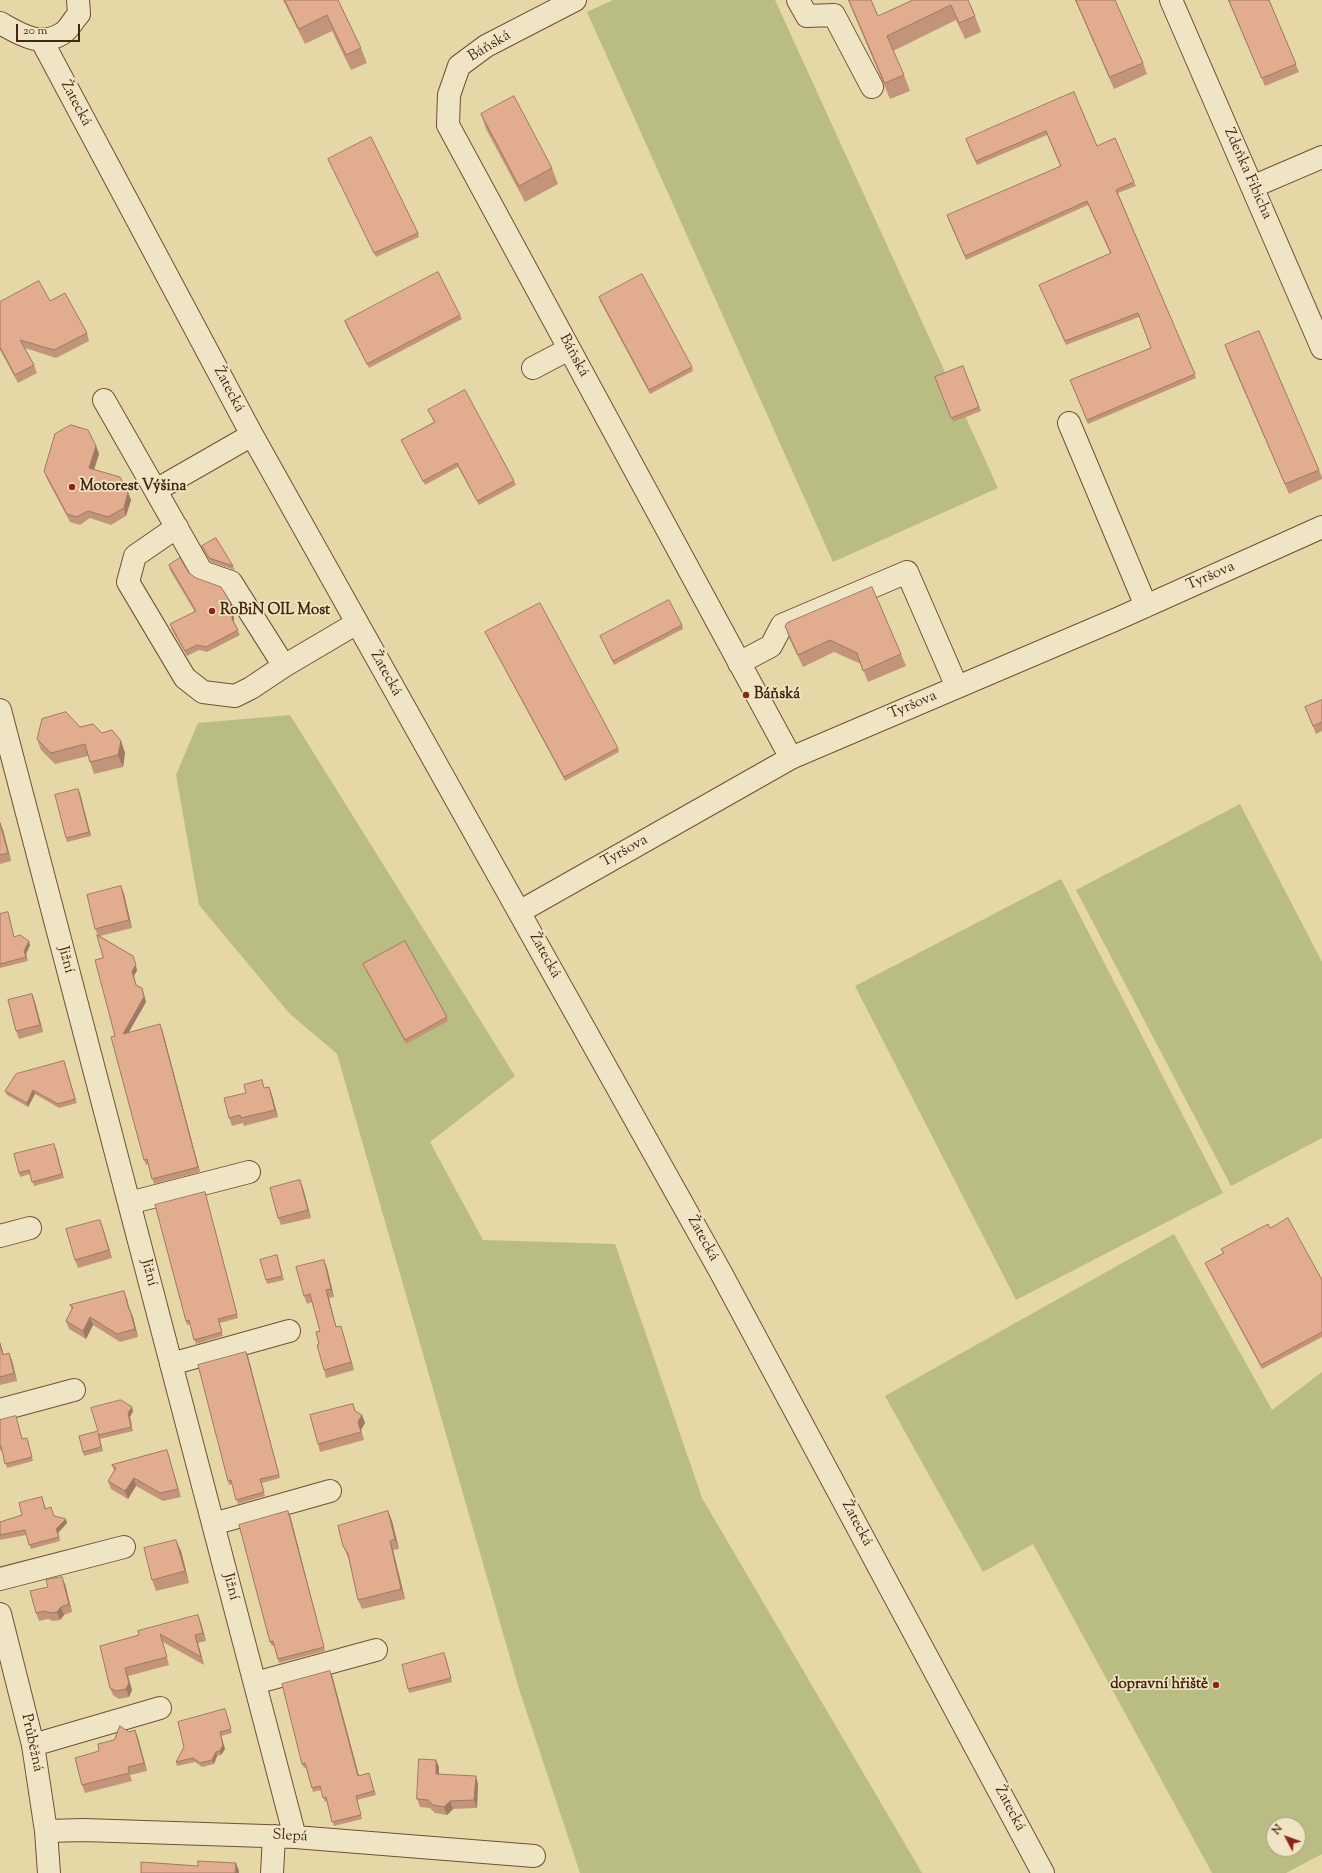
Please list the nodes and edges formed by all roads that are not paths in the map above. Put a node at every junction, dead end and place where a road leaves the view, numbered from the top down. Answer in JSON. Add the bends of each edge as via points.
{"nodes":[{"id":1,"x":78,"y":0,"type":"edge"},
{"id":2,"x":575,"y":0,"type":"edge"},
{"id":3,"x":798,"y":0,"type":"edge"},
{"id":4,"x":1171,"y":0,"type":"edge"},
{"id":5,"x":0,"y":22,"type":"edge"},
{"id":6,"x":42,"y":41,"type":"junction"},
{"id":7,"x":872,"y":87,"type":"dead end"},
{"id":8,"x":1322,"y":157,"type":"edge"},
{"id":9,"x":1252,"y":188,"type":"junction"},
{"id":10,"x":1322,"y":348,"type":"edge"},
{"id":11,"x":569,"y":349,"type":"junction"},
{"id":12,"x":533,"y":368,"type":"dead end"},
{"id":13,"x":104,"y":400,"type":"dead end"},
{"id":14,"x":1069,"y":423,"type":"dead end"},
{"id":15,"x":252,"y":435,"type":"junction"},
{"id":16,"x":156,"y":490,"type":"junction"},
{"id":17,"x":177,"y":527,"type":"junction"},
{"id":18,"x":1322,"y":528,"type":"edge"},
{"id":19,"x":1146,"y":606,"type":"junction"},
{"id":20,"x":357,"y":623,"type":"junction"},
{"id":21,"x":739,"y":663,"type":"junction"},
{"id":22,"x":284,"y":666,"type":"junction"},
{"id":23,"x":957,"y":687,"type":"junction"},
{"id":24,"x":0,"y":710,"type":"edge"},
{"id":25,"x":791,"y":758,"type":"junction"},
{"id":26,"x":518,"y":912,"type":"junction"},
{"id":27,"x":249,"y":1172,"type":"dead end"},
{"id":28,"x":129,"y":1203,"type":"junction"},
{"id":29,"x":30,"y":1228,"type":"dead end"},
{"id":30,"x":0,"y":1236,"type":"edge"},
{"id":31,"x":290,"y":1331,"type":"dead end"},
{"id":32,"x":171,"y":1364,"type":"junction"},
{"id":33,"x":74,"y":1390,"type":"dead end"},
{"id":34,"x":0,"y":1410,"type":"edge"},
{"id":35,"x":330,"y":1491,"type":"dead end"},
{"id":36,"x":213,"y":1524,"type":"junction"},
{"id":37,"x":124,"y":1547,"type":"dead end"},
{"id":38,"x":0,"y":1579,"type":"edge"},
{"id":39,"x":0,"y":1614,"type":"edge"},
{"id":40,"x":376,"y":1650,"type":"dead end"},
{"id":41,"x":255,"y":1683,"type":"junction"},
{"id":42,"x":160,"y":1708,"type":"dead end"},
{"id":43,"x":33,"y":1745,"type":"junction"},
{"id":44,"x":46,"y":1831,"type":"junction"},
{"id":45,"x":285,"y":1836,"type":"junction"},
{"id":46,"x":534,"y":1856,"type":"dead end"},
{"id":47,"x":49,"y":1873,"type":"edge"},
{"id":48,"x":272,"y":1873,"type":"edge"},
{"id":49,"x":1043,"y":1873,"type":"edge"}],
"edges":[{"from":1,"to":6,"type":"street","via":[[79,14],[64,33]]},
{"from":2,"to":11,"type":"street","name":"Báňská","via":[[486,46],[459,66],[449,95],[448,125]]},
{"from":3,"to":7,"type":"street","via":[[807,16],[834,15]]},
{"from":4,"to":9,"type":"street","name":"Zdeňka Fibicha"},
{"from":5,"to":6,"type":"street","via":[[21,34]]},
{"from":6,"to":15,"type":"street","name":"Žatecká"},
{"from":8,"to":9,"type":"street"},
{"from":9,"to":10,"type":"street","name":"Zdeňka Fibicha"},
{"from":11,"to":12,"type":"street"},
{"from":11,"to":21,"type":"street","name":"Báňská"},
{"from":13,"to":16,"type":"street"},
{"from":14,"to":19,"type":"street"},
{"from":15,"to":16,"type":"street"},
{"from":15,"to":20,"type":"street","name":"Žatecká"},
{"from":16,"to":17,"type":"street"},
{"from":17,"to":22,"type":"street","via":[[202,572],[232,582]]},
{"from":17,"to":22,"type":"street","via":[[135,556],[128,582],[185,678],[204,692],[234,696]]},
{"from":18,"to":19,"type":"street","name":"Tyršova"},
{"from":19,"to":23,"type":"street","name":"Tyršova"},
{"from":20,"to":22,"type":"street"},
{"from":20,"to":26,"type":"street","name":"Žatecká"},
{"from":21,"to":23,"type":"street","via":[[771,646],[782,625],[907,572]]},
{"from":21,"to":25,"type":"street","name":"Báňská"},
{"from":23,"to":25,"type":"street","name":"Tyršova"},
{"from":24,"to":28,"type":"street","name":"Jižní"},
{"from":25,"to":26,"type":"street","name":"Tyršova"},
{"from":26,"to":49,"type":"street","name":"Žatecká","via":[[720,1272]]},
{"from":27,"to":28,"type":"street"},
{"from":28,"to":32,"type":"street","name":"Jižní"},
{"from":29,"to":30,"type":"street"},
{"from":31,"to":32,"type":"street"},
{"from":32,"to":36,"type":"street","name":"Jižní"},
{"from":33,"to":34,"type":"street"},
{"from":35,"to":36,"type":"street"},
{"from":36,"to":41,"type":"street","name":"Jižní"},
{"from":37,"to":38,"type":"street"},
{"from":39,"to":43,"type":"street","name":"Průběžná"},
{"from":40,"to":41,"type":"street"},
{"from":41,"to":45,"type":"street","name":"Jižní"},
{"from":42,"to":43,"type":"street"},
{"from":43,"to":44,"type":"street","name":"Průběžná"},
{"from":44,"to":45,"type":"street","name":"Slepá"},
{"from":44,"to":47,"type":"street","name":"Průběžná"},
{"from":45,"to":46,"type":"street","name":"Slepá"},
{"from":45,"to":48,"type":"street","name":"Jižní"}]}
